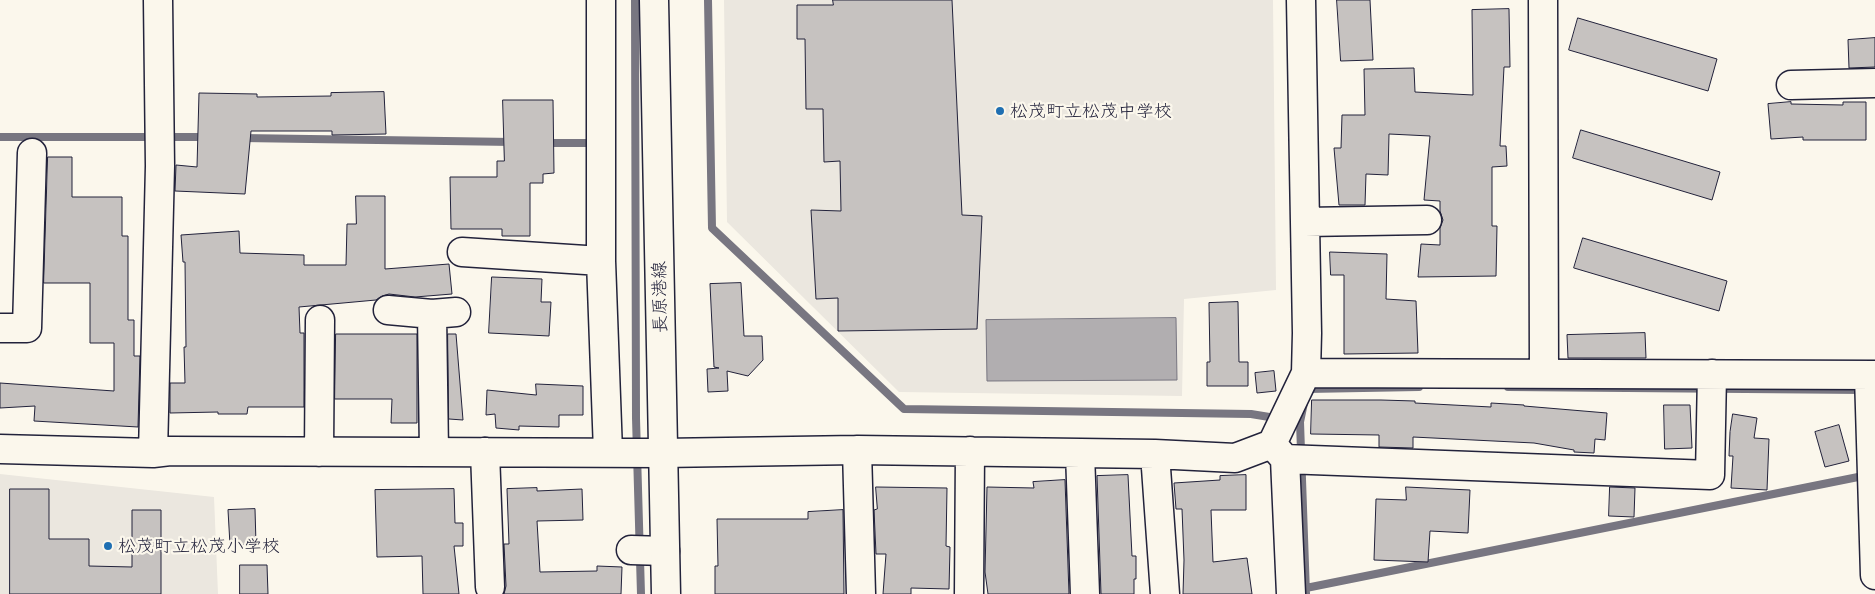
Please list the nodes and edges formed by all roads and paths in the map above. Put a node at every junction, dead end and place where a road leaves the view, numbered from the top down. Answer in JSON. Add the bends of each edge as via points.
{"nodes":[{"id":1,"x":158,"y":0,"type":"edge"},
{"id":2,"x":601,"y":0,"type":"edge"},
{"id":3,"x":654,"y":0,"type":"edge"},
{"id":4,"x":1301,"y":0,"type":"edge"},
{"id":5,"x":1543,"y":0,"type":"edge"},
{"id":6,"x":1875,"y":83,"type":"edge"},
{"id":7,"x":1791,"y":85,"type":"dead end"},
{"id":8,"x":32,"y":153,"type":"dead end"},
{"id":9,"x":1427,"y":220,"type":"dead end"},
{"id":10,"x":1305,"y":222,"type":"junction"},
{"id":11,"x":462,"y":252,"type":"dead end"},
{"id":12,"x":601,"y":261,"type":"junction"},
{"id":13,"x":388,"y":310,"type":"dead end"},
{"id":14,"x":320,"y":320,"type":"dead end"},
{"id":15,"x":0,"y":328,"type":"edge"},
{"id":16,"x":1306,"y":373,"type":"junction"},
{"id":17,"x":1544,"y":374,"type":"junction"},
{"id":18,"x":1712,"y":374,"type":"junction"},
{"id":19,"x":1872,"y":375,"type":"edge"},
{"id":20,"x":0,"y":449,"type":"edge"},
{"id":21,"x":857,"y":450,"type":"junction"},
{"id":22,"x":970,"y":451,"type":"junction"},
{"id":23,"x":319,"y":452,"type":"junction"},
{"id":24,"x":434,"y":452,"type":"junction"},
{"id":25,"x":485,"y":452,"type":"junction"},
{"id":26,"x":636,"y":452,"type":"junction"},
{"id":27,"x":1279,"y":452,"type":"junction"},
{"id":28,"x":153,"y":453,"type":"junction"},
{"id":29,"x":1080,"y":453,"type":"junction"},
{"id":30,"x":1155,"y":454,"type":"junction"},
{"id":31,"x":632,"y":550,"type":"dead end"},
{"id":32,"x":665,"y":551,"type":"junction"},
{"id":33,"x":1875,"y":575,"type":"edge"},
{"id":34,"x":490,"y":587,"type":"dead end"},
{"id":35,"x":666,"y":594,"type":"edge"},
{"id":36,"x":861,"y":594,"type":"edge"},
{"id":37,"x":969,"y":594,"type":"edge"},
{"id":38,"x":1085,"y":594,"type":"edge"},
{"id":39,"x":1166,"y":594,"type":"edge"},
{"id":40,"x":1291,"y":594,"type":"edge"}],
"edges":[{"from":1,"to":28,"type":"street","via":[[160,166]]},
{"from":2,"to":12,"type":"street"},
{"from":3,"to":26,"type":"street","name":"長原港線"},
{"from":4,"to":10,"type":"street"},
{"from":5,"to":17,"type":"street"},
{"from":6,"to":7,"type":"street"},
{"from":8,"to":15,"type":"street","via":[[27,328]]},
{"from":9,"to":10,"type":"street"},
{"from":10,"to":16,"type":"street"},
{"from":11,"to":12,"type":"street"},
{"from":12,"to":26,"type":"street"},
{"from":13,"to":24,"type":"street","via":[[444,313]]},
{"from":14,"to":23,"type":"street"},
{"from":16,"to":17,"type":"street"},
{"from":16,"to":27,"type":"street"},
{"from":17,"to":18,"type":"street"},
{"from":18,"to":19,"type":"street"},
{"from":18,"to":27,"type":"street","via":[[1710,475]]},
{"from":19,"to":33,"type":"street"},
{"from":20,"to":28,"type":"street"},
{"from":21,"to":22,"type":"street"},
{"from":21,"to":26,"type":"street"},
{"from":21,"to":36,"type":"street"},
{"from":22,"to":29,"type":"street"},
{"from":22,"to":37,"type":"street"},
{"from":23,"to":24,"type":"street"},
{"from":23,"to":28,"type":"street"},
{"from":24,"to":25,"type":"street"},
{"from":25,"to":26,"type":"street"},
{"from":25,"to":34,"type":"street"},
{"from":26,"to":32,"type":"street","name":"長原港線"},
{"from":27,"to":30,"type":"street","via":[[1235,458]]},
{"from":27,"to":40,"type":"street"},
{"from":29,"to":30,"type":"street"},
{"from":29,"to":38,"type":"street"},
{"from":30,"to":39,"type":"street"},
{"from":31,"to":32,"type":"street"},
{"from":32,"to":35,"type":"street","name":"長原港線"}]}
